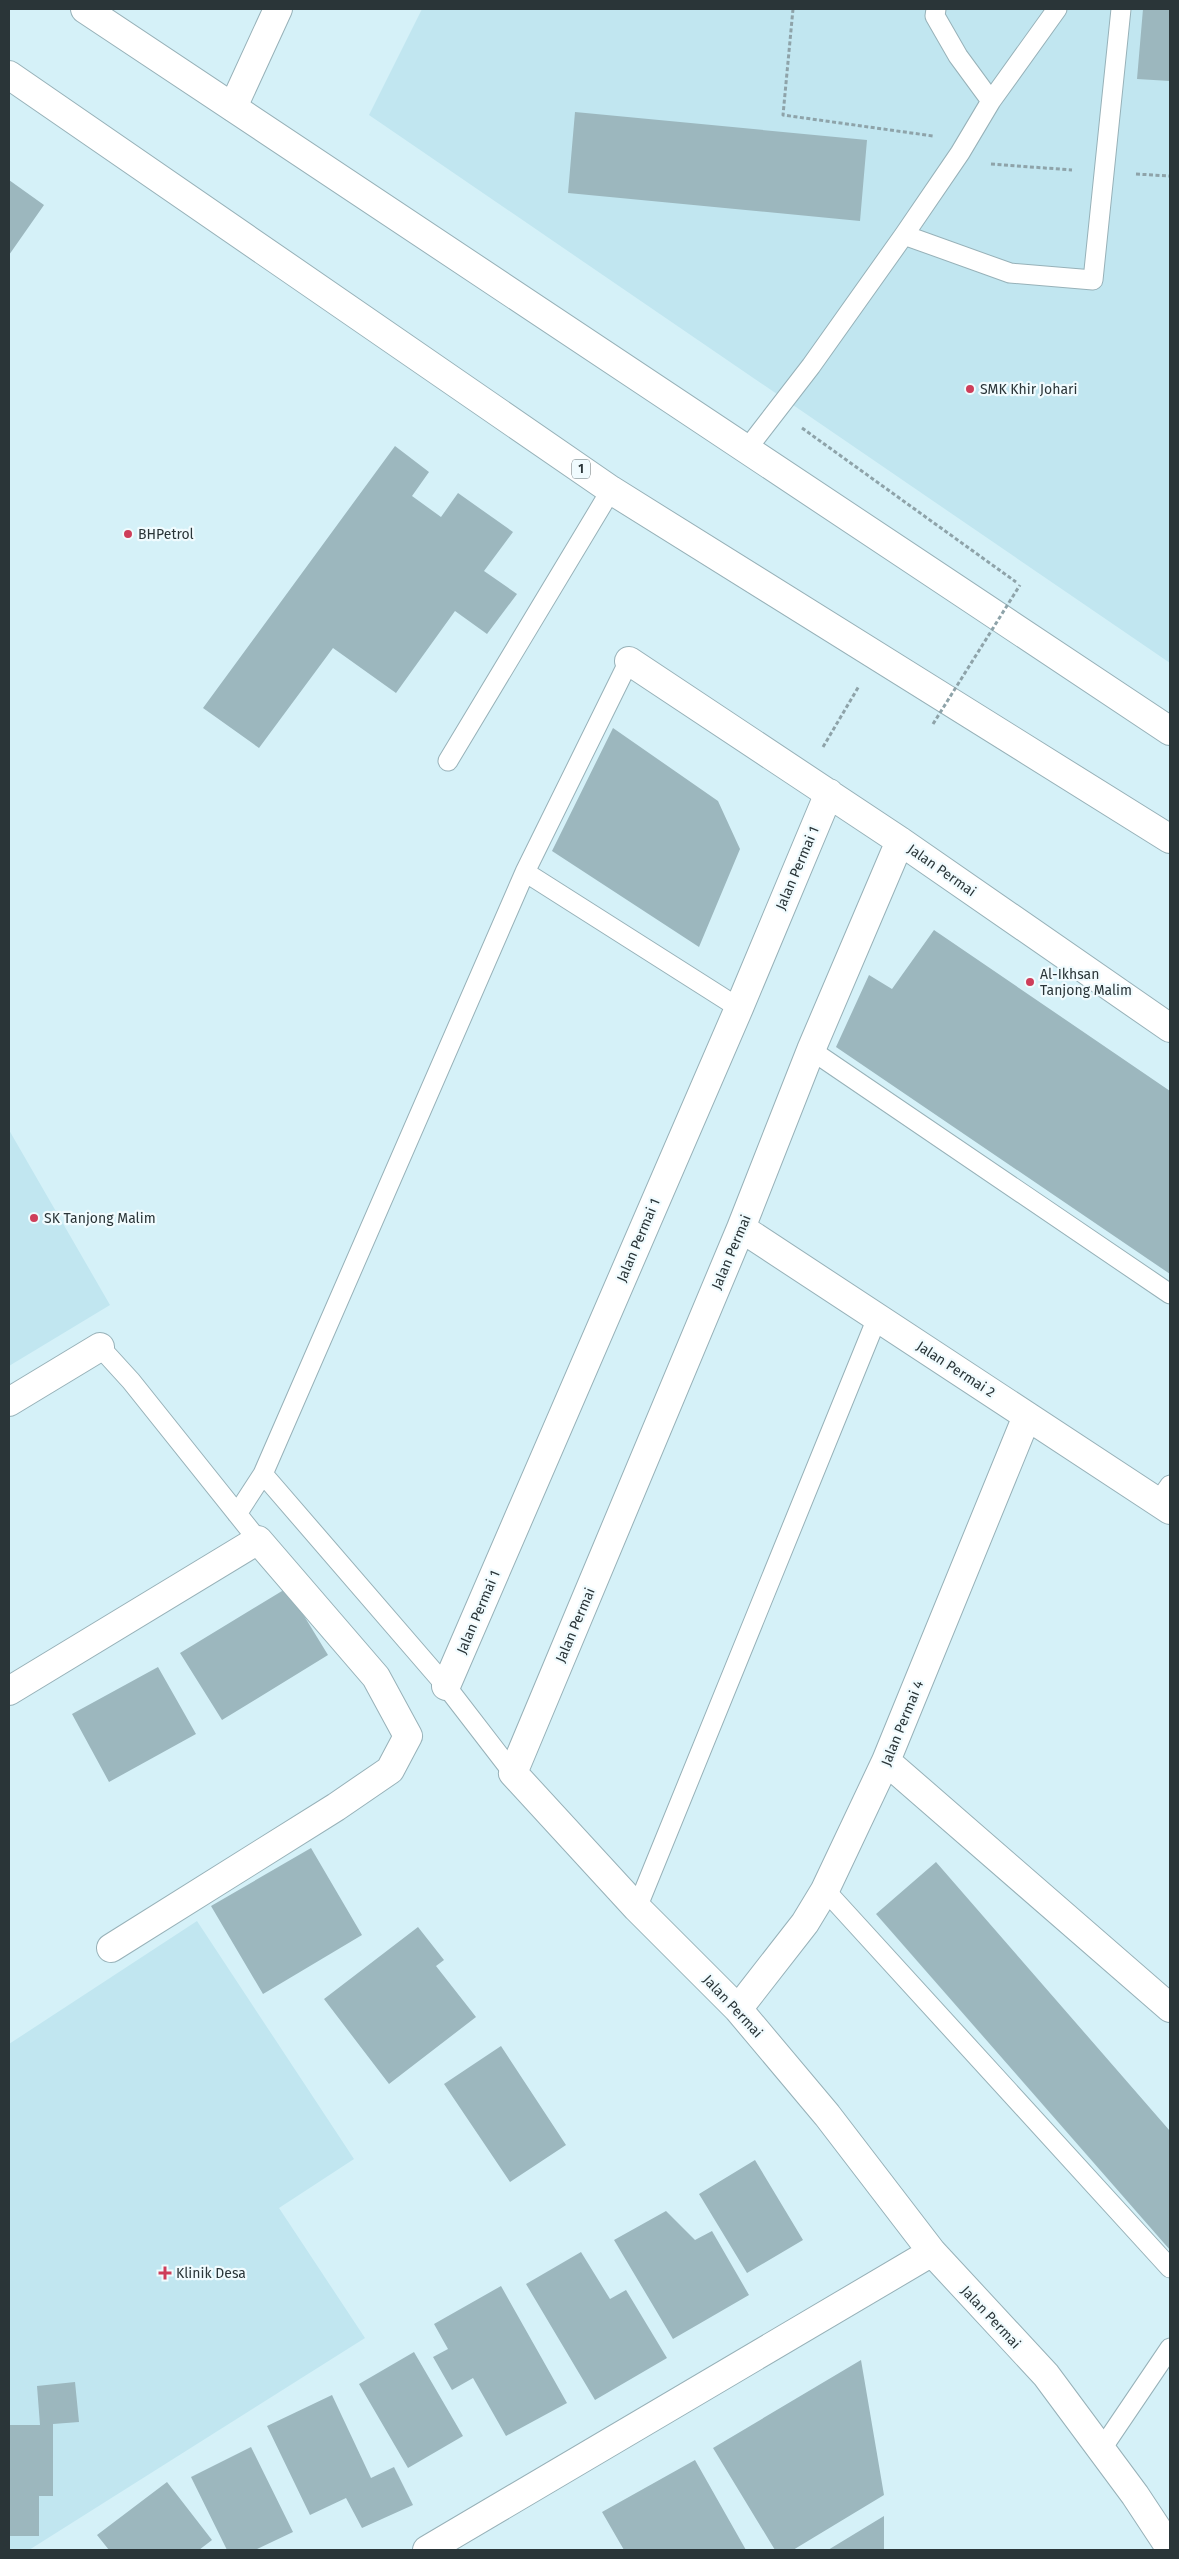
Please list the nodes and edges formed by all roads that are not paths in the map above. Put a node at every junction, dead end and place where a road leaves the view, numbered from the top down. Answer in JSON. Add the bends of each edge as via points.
{"nodes":[{"id":1,"x":85,"y":9,"type":"edge"},
{"id":2,"x":278,"y":9,"type":"edge"},
{"id":3,"x":936,"y":9,"type":"edge"},
{"id":4,"x":1057,"y":9,"type":"edge"},
{"id":5,"x":1121,"y":9,"type":"edge"},
{"id":6,"x":9,"y":75,"type":"edge"},
{"id":7,"x":991,"y":102,"type":"junction"},
{"id":8,"x":233,"y":107,"type":"junction"},
{"id":9,"x":904,"y":235,"type":"junction"},
{"id":10,"x":747,"y":449,"type":"junction"},
{"id":11,"x":611,"y":490,"type":"junction"},
{"id":12,"x":628,"y":661,"type":"joint"},
{"id":13,"x":1170,"y":731,"type":"edge"},
{"id":14,"x":448,"y":761,"type":"dead end"},
{"id":15,"x":829,"y":793,"type":"junction"},
{"id":16,"x":1165,"y":837,"type":"edge"},
{"id":17,"x":900,"y":841,"type":"junction"},
{"id":18,"x":525,"y":872,"type":"junction"},
{"id":19,"x":739,"y":1008,"type":"junction"},
{"id":20,"x":1170,"y":1028,"type":"edge"},
{"id":21,"x":811,"y":1050,"type":"junction"},
{"id":22,"x":742,"y":1228,"type":"junction"},
{"id":23,"x":1170,"y":1294,"type":"edge"},
{"id":24,"x":877,"y":1318,"type":"junction"},
{"id":25,"x":100,"y":1347,"type":"joint"},
{"id":26,"x":9,"y":1402,"type":"edge"},
{"id":27,"x":1027,"y":1416,"type":"junction"},
{"id":28,"x":263,"y":1474,"type":"junction"},
{"id":29,"x":1166,"y":1499,"type":"edge"},
{"id":30,"x":237,"y":1514,"type":"junction"},
{"id":31,"x":258,"y":1540,"type":"junction"},
{"id":32,"x":446,"y":1686,"type":"junction"},
{"id":33,"x":9,"y":1691,"type":"edge"},
{"id":34,"x":886,"y":1761,"type":"junction"},
{"id":35,"x":513,"y":1773,"type":"junction"},
{"id":36,"x":825,"y":1890,"type":"junction"},
{"id":37,"x":637,"y":1908,"type":"junction"},
{"id":38,"x":111,"y":1948,"type":"dead end"},
{"id":39,"x":1170,"y":2006,"type":"edge"},
{"id":40,"x":738,"y":2009,"type":"junction"},
{"id":41,"x":932,"y":2252,"type":"junction"},
{"id":42,"x":1170,"y":2268,"type":"edge"},
{"id":43,"x":1170,"y":2348,"type":"edge"},
{"id":44,"x":1102,"y":2450,"type":"junction"},
{"id":45,"x":1170,"y":2548,"type":"edge"},
{"id":46,"x":427,"y":2550,"type":"edge"}],
"edges":[{"from":1,"to":8,"type":"street"},
{"from":2,"to":8,"type":"street"},
{"from":3,"to":7,"type":"lane","via":[[935,16],[958,56]]},
{"from":4,"to":7,"type":"lane"},
{"from":5,"to":9,"type":"lane","via":[[1093,280],[1010,272]]},
{"from":6,"to":11,"type":"street","number":"1"},
{"from":7,"to":9,"type":"lane"},
{"from":8,"to":10,"type":"street"},
{"from":9,"to":10,"type":"lane"},
{"from":10,"to":13,"type":"street"},
{"from":11,"to":14,"type":"lane"},
{"from":11,"to":16,"type":"street","number":"1"},
{"from":12,"to":15,"type":"street"},
{"from":12,"to":18,"type":"lane"},
{"from":15,"to":17,"type":"street"},
{"from":15,"to":19,"type":"street","name":"Jalan Permai 1"},
{"from":17,"to":20,"type":"street","name":"Jalan Permai"},
{"from":17,"to":21,"type":"street","name":"Jalan Permai"},
{"from":18,"to":19,"type":"lane"},
{"from":18,"to":28,"type":"lane"},
{"from":19,"to":32,"type":"street","name":"Jalan Permai 1"},
{"from":21,"to":22,"type":"street","name":"Jalan Permai"},
{"from":21,"to":23,"type":"lane"},
{"from":22,"to":24,"type":"street","name":"Jalan Permai 2"},
{"from":22,"to":35,"type":"street","name":"Jalan Permai"},
{"from":24,"to":27,"type":"street","name":"Jalan Permai 2"},
{"from":24,"to":37,"type":"lane"},
{"from":25,"to":26,"type":"street"},
{"from":25,"to":30,"type":"lane"},
{"from":27,"to":29,"type":"street","name":"Jalan Permai 2"},
{"from":27,"to":34,"type":"street","name":"Jalan Permai 4"},
{"from":28,"to":30,"type":"lane"},
{"from":28,"to":32,"type":"lane"},
{"from":30,"to":31,"type":"lane"},
{"from":31,"to":33,"type":"street"},
{"from":31,"to":38,"type":"street","via":[[376,1677],[408,1736],[390,1770]]},
{"from":32,"to":35,"type":"lane"},
{"from":34,"to":36,"type":"street","name":"Jalan Permai 4"},
{"from":34,"to":39,"type":"street"},
{"from":35,"to":37,"type":"street","name":"Jalan Permai"},
{"from":36,"to":40,"type":"street","name":"Jalan Permai 4","via":[[805,1923]]},
{"from":36,"to":42,"type":"lane"},
{"from":37,"to":40,"type":"street","name":"Jalan Permai"},
{"from":40,"to":41,"type":"street","name":"Jalan Permai","via":[[827,2115]]},
{"from":41,"to":44,"type":"street","name":"Jalan Permai","via":[[1046,2376]]},
{"from":41,"to":46,"type":"street"},
{"from":43,"to":44,"type":"lane"},
{"from":44,"to":45,"type":"street","name":"Jalan Permai"}]}
